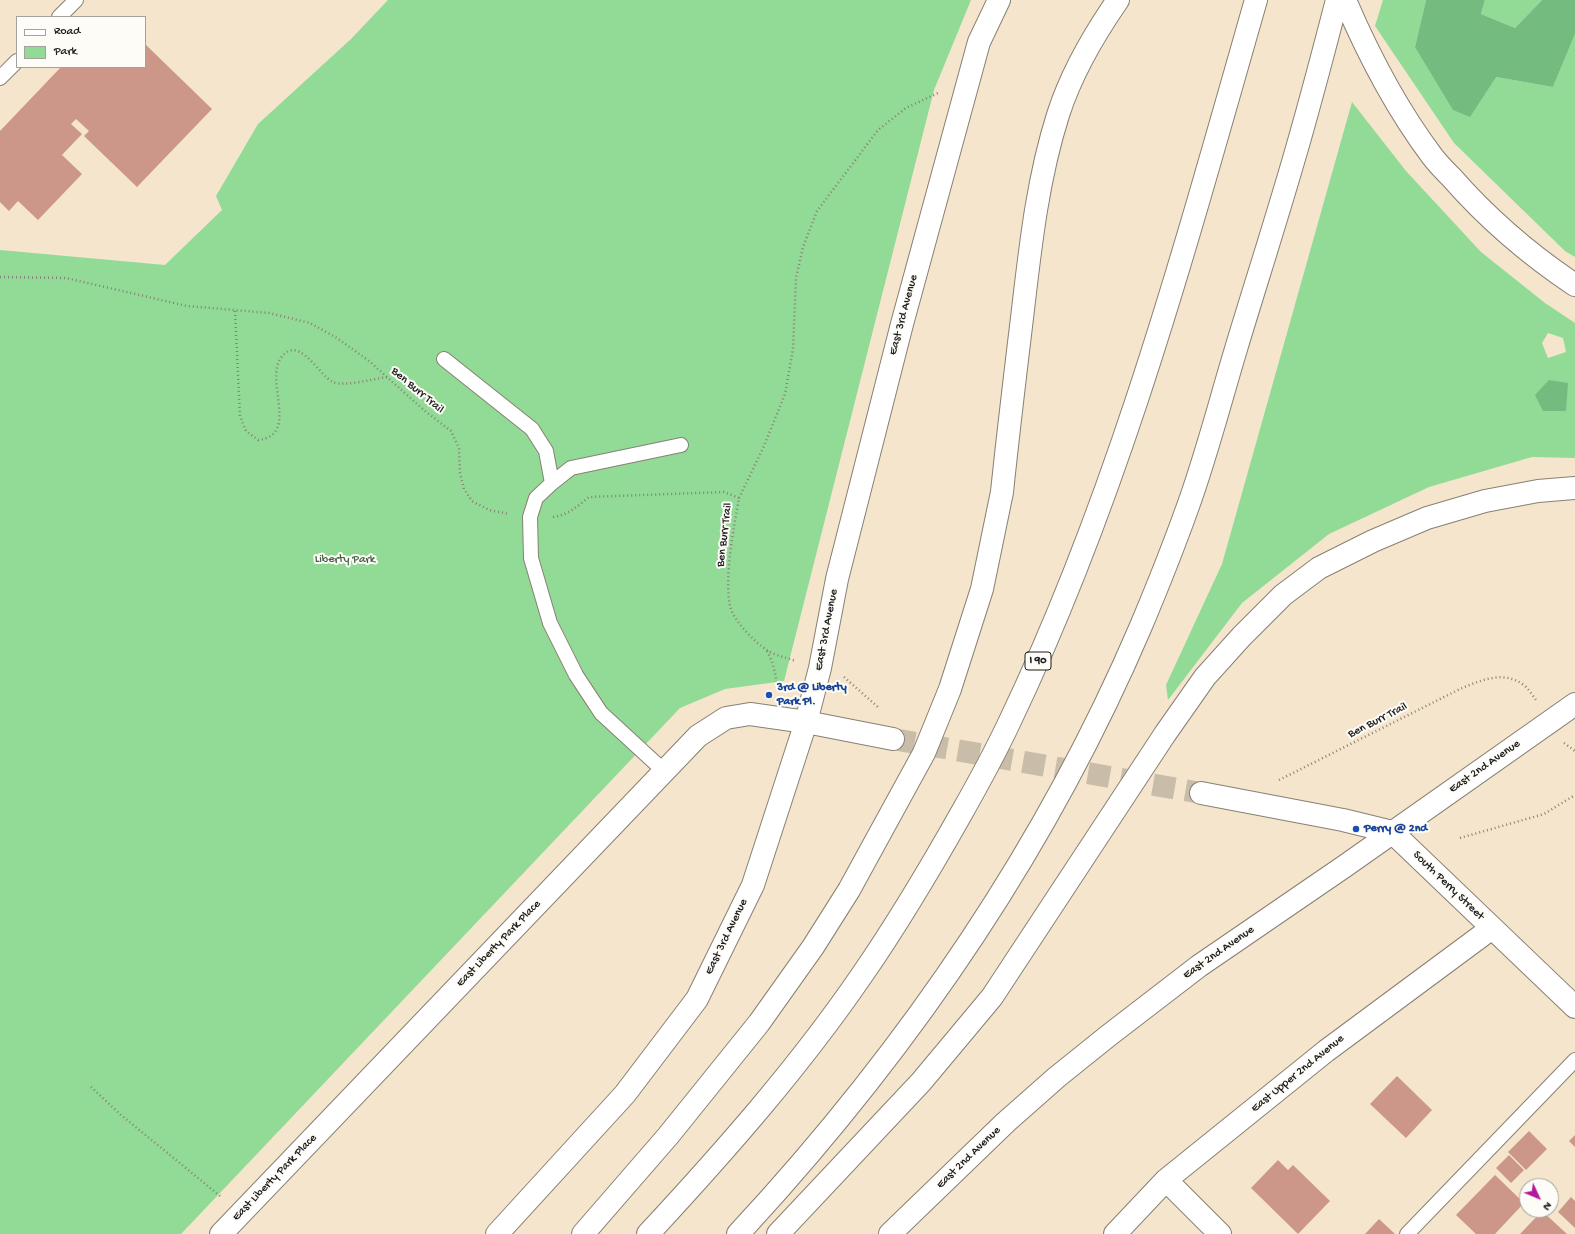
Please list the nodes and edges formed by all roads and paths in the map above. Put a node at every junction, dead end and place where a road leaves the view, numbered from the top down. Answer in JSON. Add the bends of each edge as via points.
{"nodes":[{"id":1,"x":76,"y":0,"type":"edge"},
{"id":2,"x":999,"y":0,"type":"edge"},
{"id":3,"x":1118,"y":0,"type":"edge"},
{"id":4,"x":1256,"y":0,"type":"edge"},
{"id":5,"x":1337,"y":0,"type":"edge"},
{"id":6,"x":1345,"y":0,"type":"edge"},
{"id":7,"x":61,"y":16,"type":"edge"},
{"id":8,"x":16,"y":61,"type":"edge"},
{"id":9,"x":0,"y":78,"type":"edge"},
{"id":10,"x":941,"y":91,"type":"dead end"},
{"id":11,"x":0,"y":278,"type":"edge"},
{"id":12,"x":1575,"y":285,"type":"edge"},
{"id":13,"x":235,"y":311,"type":"junction"},
{"id":14,"x":444,"y":359,"type":"dead end"},
{"id":15,"x":387,"y":377,"type":"junction"},
{"id":16,"x":681,"y":445,"type":"dead end"},
{"id":17,"x":552,"y":483,"type":"junction"},
{"id":18,"x":1575,"y":488,"type":"edge"},
{"id":19,"x":739,"y":498,"type":"junction"},
{"id":20,"x":512,"y":514,"type":"dead end"},
{"id":21,"x":546,"y":518,"type":"dead end"},
{"id":22,"x":767,"y":651,"type":"junction"},
{"id":23,"x":802,"y":662,"type":"dead end"},
{"id":24,"x":839,"y":673,"type":"dead end"},
{"id":25,"x":778,"y":692,"type":"dead end"},
{"id":26,"x":1538,"y":703,"type":"dead end"},
{"id":27,"x":1575,"y":704,"type":"edge"},
{"id":28,"x":885,"y":712,"type":"dead end"},
{"id":29,"x":806,"y":722,"type":"junction"},
{"id":30,"x":893,"y":739,"type":"tunnel mouth"},
{"id":31,"x":1564,"y":743,"type":"dead end"},
{"id":32,"x":1575,"y":751,"type":"edge"},
{"id":33,"x":664,"y":771,"type":"junction"},
{"id":34,"x":1275,"y":783,"type":"dead end"},
{"id":35,"x":1201,"y":794,"type":"tunnel mouth"},
{"id":36,"x":1575,"y":795,"type":"edge"},
{"id":37,"x":1392,"y":832,"type":"junction"},
{"id":38,"x":1460,"y":838,"type":"dead end"},
{"id":39,"x":1492,"y":928,"type":"junction"},
{"id":40,"x":1575,"y":1007,"type":"edge"},
{"id":41,"x":1575,"y":1060,"type":"edge"},
{"id":42,"x":91,"y":1087,"type":"dead end"},
{"id":43,"x":1166,"y":1180,"type":"junction"},
{"id":44,"x":225,"y":1200,"type":"dead end"},
{"id":45,"x":221,"y":1234,"type":"edge"},
{"id":46,"x":497,"y":1234,"type":"edge"},
{"id":47,"x":583,"y":1234,"type":"edge"},
{"id":48,"x":648,"y":1234,"type":"edge"},
{"id":49,"x":738,"y":1234,"type":"edge"},
{"id":50,"x":778,"y":1234,"type":"edge"},
{"id":51,"x":890,"y":1234,"type":"edge"},
{"id":52,"x":1115,"y":1234,"type":"edge"},
{"id":53,"x":1220,"y":1234,"type":"edge"},
{"id":54,"x":1407,"y":1234,"type":"edge"}],
"edges":[{"from":1,"to":7,"type":"lane"},
{"from":2,"to":29,"type":"main road","name":"East 3rd Avenue","via":[[979,42],[906,309],[837,579],[820,668]]},
{"from":3,"to":47,"type":"main road","via":[[1079,64],[1058,115],[1041,180],[1030,248],[997,524],[982,589],[950,689],[924,753],[849,890],[804,960],[759,1023],[668,1136]]},
{"from":4,"to":48,"type":"main road","number":"I 90","via":[[1178,272],[1108,484],[1052,630],[1009,724],[925,878],[862,976],[780,1084],[732,1142]]},
{"from":5,"to":49,"type":"main road","via":[[1294,159],[1187,509],[1141,626],[1094,729],[1026,851],[942,984],[845,1109]]},
{"from":6,"to":12,"type":"main road","via":[[1397,104],[1432,156],[1474,204],[1527,250]]},
{"from":8,"to":9,"type":"lane"},
{"from":10,"to":19,"type":"path","via":[[906,108],[878,130],[817,211],[803,247],[796,278],[793,349],[785,394]]},
{"from":11,"to":13,"type":"path","name":"Ben Burr Trail","via":[[66,278],[187,306]]},
{"from":13,"to":15,"type":"path","name":"Ben Burr Trail","via":[[269,313],[310,322],[337,338]]},
{"from":13,"to":15,"type":"path","via":[[240,416],[246,431],[258,440],[266,439],[280,422],[276,369],[280,359],[287,352],[300,352],[331,381],[339,384]]},
{"from":14,"to":17,"type":"lane","via":[[532,429],[546,452]]},
{"from":15,"to":20,"type":"path","name":"Ben Burr Trail","via":[[425,411],[452,430],[459,448],[460,473],[464,489],[472,501],[489,510]]},
{"from":16,"to":17,"type":"lane","via":[[572,468]]},
{"from":17,"to":33,"type":"lane","via":[[536,498],[530,517],[531,558],[550,622],[576,675],[601,713]]},
{"from":18,"to":50,"type":"main road","via":[[1538,491],[1485,501],[1427,518],[1373,540],[1319,568],[1283,595],[1205,677],[992,996],[921,1082]]},
{"from":19,"to":21,"type":"path","name":"Ben Burr Trail","via":[[724,492],[589,497],[562,516]]},
{"from":19,"to":22,"type":"path","name":"Ben Burr Trail","via":[[729,570],[730,606],[741,626]]},
{"from":22,"to":23,"type":"path","name":"Ben Burr Trail"},
{"from":22,"to":25,"type":"path","via":[[776,675]]},
{"from":24,"to":28,"type":"path"},
{"from":26,"to":34,"type":"path","name":"Ben Burr Trail","via":[[1521,684],[1503,678],[1486,679],[1460,689]]},
{"from":27,"to":37,"type":"main road","name":"East 2nd Avenue"},
{"from":29,"to":30,"type":"main road"},
{"from":29,"to":33,"type":"main road","name":"East Liberty Park Place","via":[[750,714],[726,718],[698,736]]},
{"from":29,"to":46,"type":"main road","name":"East 3rd Avenue","via":[[753,885],[697,999],[625,1094]]},
{"from":31,"to":32,"type":"path"},
{"from":33,"to":45,"type":"main road","name":"East Liberty Park Place"},
{"from":35,"to":37,"type":"main road","via":[[1343,820]]},
{"from":36,"to":38,"type":"path","via":[[1544,814]]},
{"from":37,"to":39,"type":"main road","name":"South Perry Street"},
{"from":37,"to":51,"type":"main road","name":"East 2nd Avenue","via":[[1199,966],[1056,1077]]},
{"from":39,"to":40,"type":"main road","name":"South Perry Street"},
{"from":39,"to":43,"type":"main road","name":"East Upper 2nd Avenue","via":[[1326,1051]]},
{"from":41,"to":54,"type":"lane"},
{"from":42,"to":44,"type":"path","via":[[121,1115]]},
{"from":43,"to":52,"type":"main road","name":"East Upper 2nd Avenue"},
{"from":43,"to":53,"type":"main road"}]}
